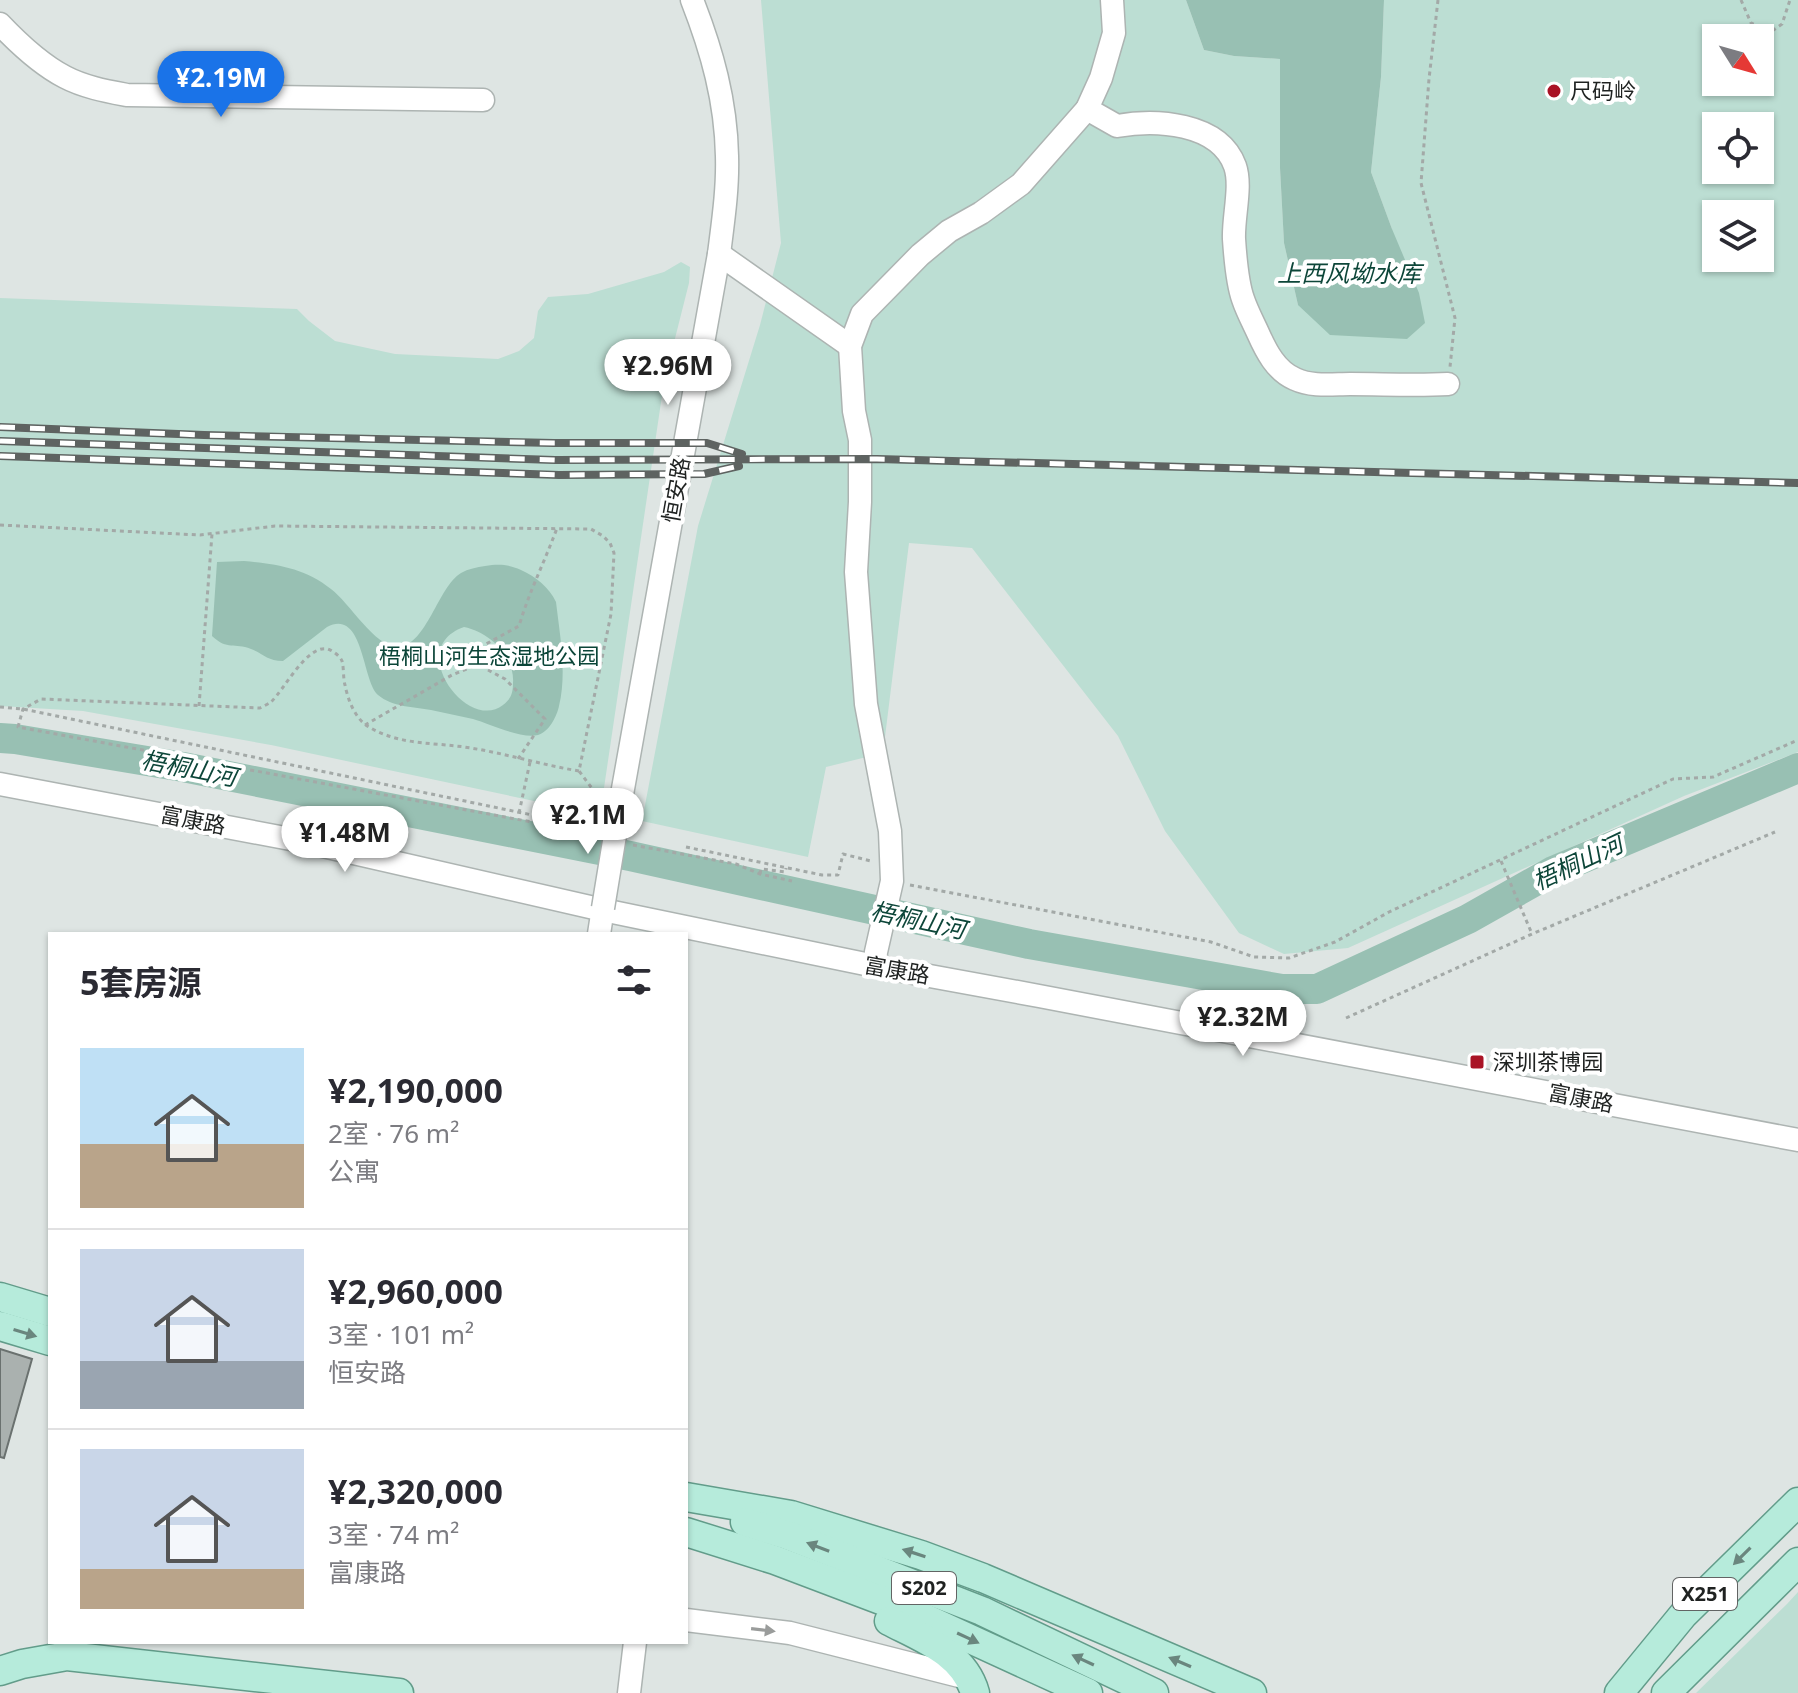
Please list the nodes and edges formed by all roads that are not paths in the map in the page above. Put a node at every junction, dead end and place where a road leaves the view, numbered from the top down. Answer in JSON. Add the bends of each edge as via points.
{"nodes":[{"id":1,"x":692,"y":0,"type":"edge"},
{"id":2,"x":1112,"y":0,"type":"edge"},
{"id":3,"x":0,"y":24,"type":"edge"},
{"id":4,"x":483,"y":100,"type":"dead end"},
{"id":5,"x":1087,"y":109,"type":"junction"},
{"id":6,"x":719,"y":254,"type":"junction"},
{"id":7,"x":850,"y":346,"type":"junction"},
{"id":8,"x":1448,"y":384,"type":"road end"},
{"id":9,"x":0,"y":784,"type":"edge"},
{"id":10,"x":603,"y":909,"type":"junction"},
{"id":11,"x":599,"y":932,"type":"edge"},
{"id":12,"x":875,"y":959,"type":"junction"},
{"id":13,"x":1798,"y":1140,"type":"edge"},
{"id":14,"x":0,"y":1297,"type":"edge"},
{"id":15,"x":48,"y":1311,"type":"edge"},
{"id":16,"x":0,"y":1326,"type":"edge"},
{"id":17,"x":48,"y":1340,"type":"edge"},
{"id":18,"x":688,"y":1497,"type":"edge"},
{"id":19,"x":1798,"y":1502,"type":"edge"},
{"id":20,"x":688,"y":1505,"type":"edge"},
{"id":21,"x":688,"y":1533,"type":"edge"},
{"id":22,"x":775,"y":1560,"type":"junction"},
{"id":23,"x":1798,"y":1562,"type":"edge"},
{"id":24,"x":688,"y":1620,"type":"edge"},
{"id":25,"x":635,"y":1644,"type":"edge"},
{"id":26,"x":0,"y":1671,"type":"edge"},
{"id":27,"x":973,"y":1686,"type":"edge"},
{"id":28,"x":399,"y":1693,"type":"edge"},
{"id":29,"x":629,"y":1693,"type":"edge"},
{"id":30,"x":1088,"y":1693,"type":"edge"},
{"id":31,"x":1154,"y":1693,"type":"edge"},
{"id":32,"x":1252,"y":1693,"type":"edge"},
{"id":33,"x":1619,"y":1693,"type":"edge"},
{"id":34,"x":1666,"y":1693,"type":"edge"}],
"edges":[{"from":1,"to":6,"type":"street","name":"恒安路","via":[[723,102],[728,157]]},
{"from":2,"to":5,"type":"street","via":[[1114,33]]},
{"from":3,"to":4,"type":"street","via":[[65,77],[127,95]]},
{"from":5,"to":7,"type":"street","via":[[1021,184],[920,255],[862,314]]},
{"from":5,"to":8,"type":"street","via":[[1117,126],[1137,122],[1189,127],[1214,138],[1227,151],[1237,181],[1234,240],[1242,297],[1278,368],[1297,380],[1321,384]]},
{"from":6,"to":7,"type":"street"},
{"from":6,"to":10,"type":"street","name":"恒安路","bridge":true},
{"from":7,"to":12,"type":"street","via":[[860,440],[856,572],[866,704],[890,831],[891,887]]},
{"from":9,"to":10,"type":"street","name":"富康路","via":[[301,841]]},
{"from":10,"to":11,"type":"street","name":"恒安路"},
{"from":10,"to":12,"type":"street","name":"富康路"},
{"from":12,"to":13,"type":"street","name":"富康路"},
{"from":14,"to":15,"type":"main road"},
{"from":16,"to":17,"type":"main road","one_way":true},
{"from":32,"to":18,"type":"main road","one_way":true,"via":[[921,1555],[791,1515]]},
{"from":19,"to":33,"type":"main road","number":"X251","one_way":true,"via":[[1683,1615]]},
{"from":31,"to":20,"type":"main road","number":"S202","one_way":true,"via":[[918,1585]]},
{"from":21,"to":22,"type":"main road","number":"S202"},
{"from":22,"to":27,"type":"main road","via":[[943,1649]]},
{"from":22,"to":30,"type":"main road","number":"S202","one_way":true,"via":[[907,1610]]},
{"from":23,"to":34,"type":"main road","number":"X251"},
{"from":24,"to":27,"type":"street","one_way":true,"via":[[790,1633]]},
{"from":25,"to":29,"type":"street"},
{"from":26,"to":28,"type":"main road","via":[[67,1656]]}]}
